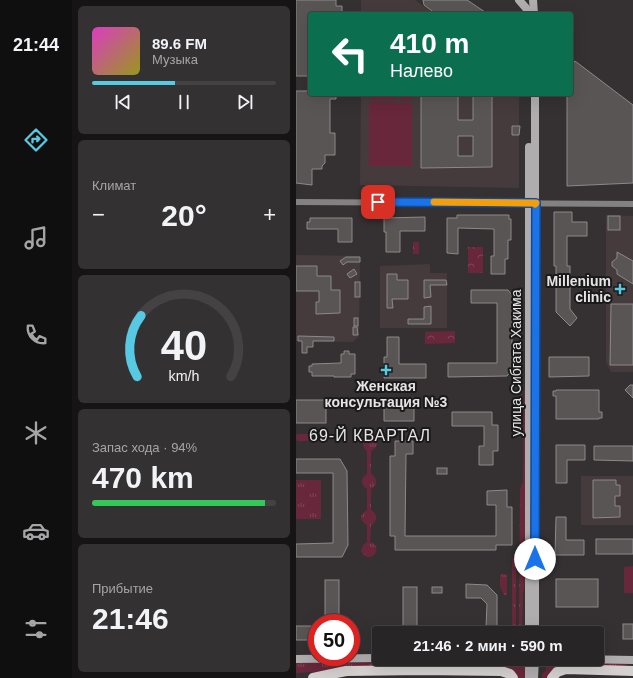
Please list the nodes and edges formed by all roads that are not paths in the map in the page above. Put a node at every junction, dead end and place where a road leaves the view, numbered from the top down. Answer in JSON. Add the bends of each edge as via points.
{"nodes":[{"id":1,"x":519,"y":0,"type":"edge"},
{"id":2,"x":533,"y":0,"type":"edge"},
{"id":3,"x":527,"y":12,"type":"edge"},
{"id":4,"x":534,"y":12,"type":"edge"},
{"id":5,"x":530,"y":96,"type":"edge"},
{"id":6,"x":535,"y":96,"type":"edge"},
{"id":7,"x":296,"y":202,"type":"edge"},
{"id":8,"x":532,"y":203,"type":"junction"},
{"id":9,"x":633,"y":204,"type":"edge"},
{"id":10,"x":529,"y":626,"type":"edge"},
{"id":11,"x":535,"y":626,"type":"edge"},
{"id":12,"x":372,"y":658,"type":"edge"},
{"id":13,"x":296,"y":659,"type":"edge"},
{"id":14,"x":604,"y":659,"type":"edge"},
{"id":15,"x":633,"y":660,"type":"edge"},
{"id":16,"x":417,"y":666,"type":"edge"},
{"id":17,"x":529,"y":666,"type":"edge"},
{"id":18,"x":535,"y":666,"type":"edge"},
{"id":19,"x":422,"y":670,"type":"junction"},
{"id":20,"x":631,"y":670,"type":"edge"},
{"id":21,"x":313,"y":678,"type":"edge"},
{"id":22,"x":513,"y":678,"type":"edge"},
{"id":23,"x":529,"y":678,"type":"edge"},
{"id":24,"x":534,"y":678,"type":"edge"},
{"id":25,"x":552,"y":678,"type":"edge"}],
"edges":[{"from":1,"to":3,"type":"main road"},
{"from":2,"to":4,"type":"main road"},
{"from":5,"to":8,"type":"main road","name":"улица Сибгата Хакима"},
{"from":6,"to":8,"type":"main road","name":"улица Сибгата Хакима"},
{"from":7,"to":8,"type":"street"},
{"from":8,"to":9,"type":"street"},
{"from":8,"to":10,"type":"main road","name":"улица Сибгата Хакима"},
{"from":8,"to":11,"type":"main road","name":"улица Сибгата Хакима"},
{"from":12,"to":13,"type":"main road"},
{"from":14,"to":15,"type":"main road"},
{"from":16,"to":19,"type":"main road"},
{"from":17,"to":23,"type":"main road"},
{"from":18,"to":24,"type":"main road"},
{"from":19,"to":21,"type":"main road","via":[[346,671]]},
{"from":19,"to":22,"type":"main road","via":[[501,671]]},
{"from":20,"to":25,"type":"main road","via":[[566,669],[557,672]]}]}
